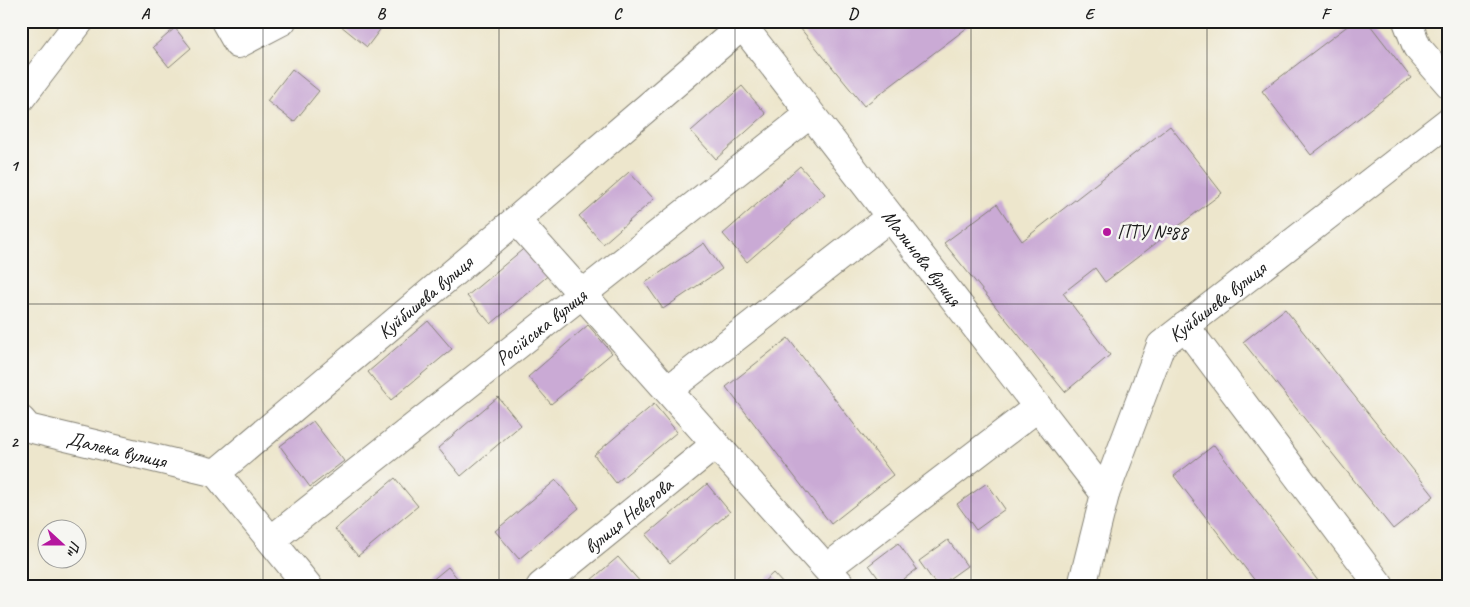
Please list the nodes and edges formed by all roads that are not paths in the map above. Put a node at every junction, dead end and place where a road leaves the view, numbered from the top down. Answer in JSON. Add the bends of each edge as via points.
{"nodes":[{"id":1,"x":80,"y":21,"type":"edge"},
{"id":2,"x":226,"y":21,"type":"edge"},
{"id":3,"x":282,"y":21,"type":"edge"},
{"id":4,"x":1407,"y":21,"type":"edge"},
{"id":5,"x":740,"y":24,"type":"edge"},
{"id":6,"x":1449,"y":84,"type":"edge"},
{"id":7,"x":21,"y":98,"type":"edge"},
{"id":8,"x":810,"y":114,"type":"junction"},
{"id":9,"x":1449,"y":121,"type":"edge"},
{"id":10,"x":890,"y":217,"type":"junction"},
{"id":11,"x":516,"y":220,"type":"junction"},
{"id":12,"x":583,"y":295,"type":"junction"},
{"id":13,"x":1184,"y":326,"type":"junction"},
{"id":14,"x":668,"y":390,"type":"junction"},
{"id":15,"x":1038,"y":407,"type":"junction"},
{"id":16,"x":21,"y":420,"type":"edge"},
{"id":17,"x":716,"y":444,"type":"junction"},
{"id":18,"x":216,"y":473,"type":"junction"},
{"id":19,"x":1105,"y":494,"type":"junction"},
{"id":20,"x":271,"y":540,"type":"junction"},
{"id":21,"x":834,"y":577,"type":"edge"},
{"id":22,"x":308,"y":586,"type":"edge"},
{"id":23,"x":541,"y":586,"type":"edge"},
{"id":24,"x":1082,"y":586,"type":"edge"},
{"id":25,"x":1380,"y":586,"type":"edge"}],
"edges":[{"from":1,"to":7,"type":"street"},
{"from":2,"to":3,"type":"street","via":[[238,44]]},
{"from":4,"to":6,"type":"street","via":[[1417,47]]},
{"from":5,"to":8,"type":"street","name":"Малинова вулиця"},
{"from":5,"to":11,"type":"street","name":"Куйбишева вулиця"},
{"from":8,"to":10,"type":"street","name":"Малинова вулиця"},
{"from":8,"to":12,"type":"street","name":"Російська вулиця"},
{"from":9,"to":13,"type":"street","name":"Куйбишева вулиця"},
{"from":10,"to":14,"type":"street"},
{"from":10,"to":15,"type":"street","name":"Малинова вулиця"},
{"from":11,"to":12,"type":"street"},
{"from":11,"to":18,"type":"street","name":"Куйбишева вулиця"},
{"from":12,"to":14,"type":"street"},
{"from":12,"to":20,"type":"street","name":"Російська вулиця"},
{"from":13,"to":19,"type":"street","name":"Куйбишева вулиця","via":[[1161,344]]},
{"from":13,"to":25,"type":"street"},
{"from":14,"to":17,"type":"street"},
{"from":15,"to":19,"type":"street","name":"Малинова вулиця"},
{"from":15,"to":21,"type":"street"},
{"from":16,"to":18,"type":"street","name":"Далека вулиця","via":[[28,428]]},
{"from":17,"to":21,"type":"street"},
{"from":17,"to":23,"type":"street","name":"вулиця Неверова"},
{"from":18,"to":20,"type":"street"},
{"from":19,"to":24,"type":"street","name":"Куйбишева вулиця"},
{"from":20,"to":22,"type":"street"}]}
